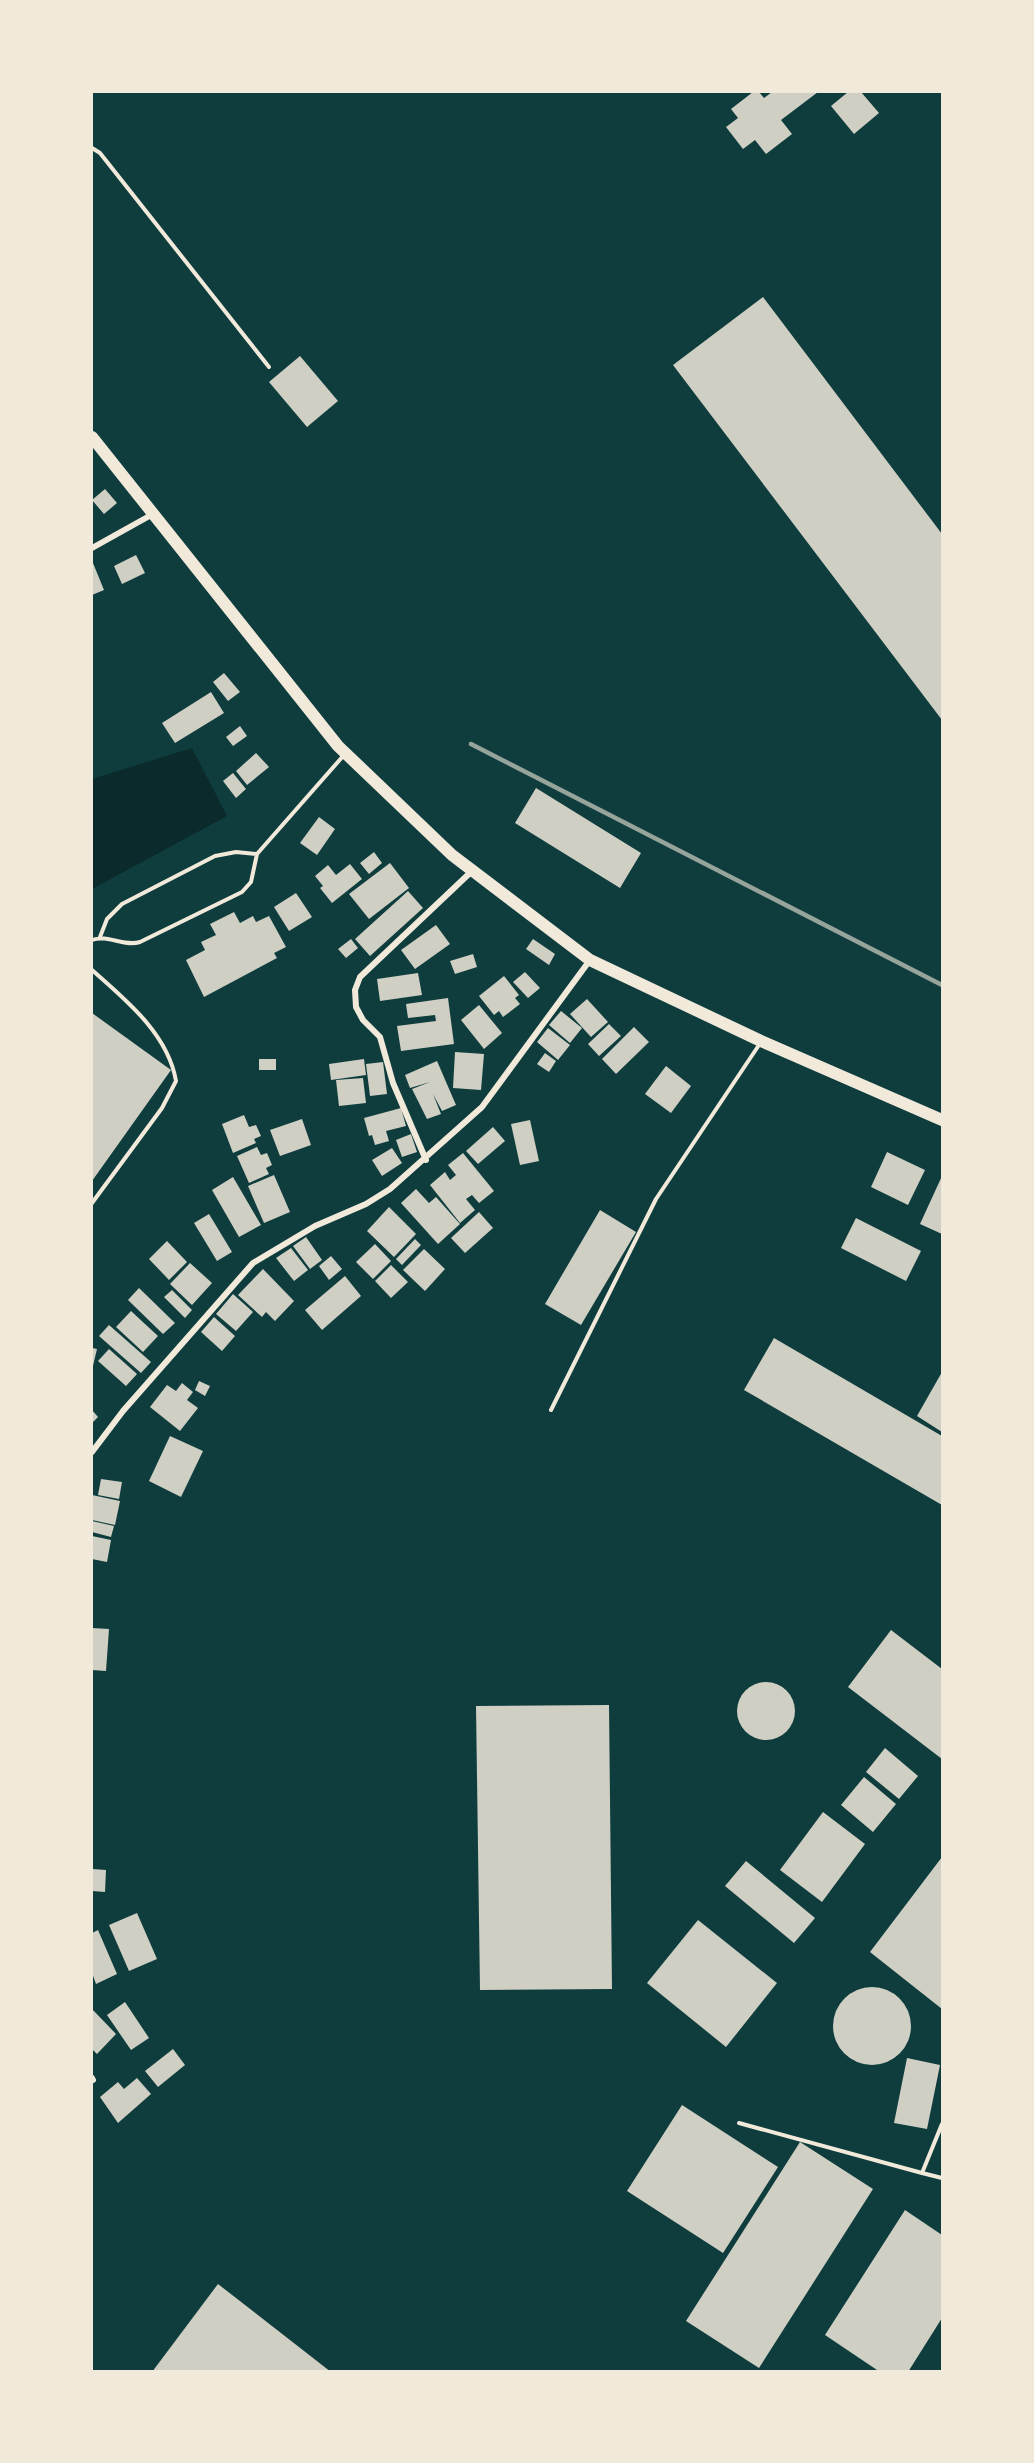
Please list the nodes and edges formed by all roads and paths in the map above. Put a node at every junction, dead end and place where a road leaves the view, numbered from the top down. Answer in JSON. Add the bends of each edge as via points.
{"nodes":[{"id":1,"x":92,"y":148,"type":"edge"},
{"id":2,"x":268,"y":367,"type":"dead end"},
{"id":3,"x":92,"y":437,"type":"edge"},
{"id":4,"x":153,"y":514,"type":"junction"},
{"id":5,"x":92,"y":548,"type":"edge"},
{"id":6,"x":345,"y":753,"type":"junction"},
{"id":7,"x":256,"y":854,"type":"junction"},
{"id":8,"x":472,"y":871,"type":"junction"},
{"id":9,"x":100,"y":937,"type":"junction"},
{"id":10,"x":92,"y":940,"type":"edge"},
{"id":11,"x":590,"y":960,"type":"junction"},
{"id":12,"x":92,"y":970,"type":"edge"},
{"id":13,"x":761,"y":1041,"type":"junction"},
{"id":14,"x":942,"y":1120,"type":"edge"},
{"id":15,"x":426,"y":1160,"type":"junction"},
{"id":16,"x":92,"y":1203,"type":"edge"},
{"id":17,"x":551,"y":1410,"type":"dead end"},
{"id":18,"x":92,"y":1452,"type":"edge"},
{"id":19,"x":739,"y":2123,"type":"dead end"},
{"id":20,"x":942,"y":2124,"type":"edge"},
{"id":21,"x":922,"y":2173,"type":"junction"},
{"id":22,"x":942,"y":2178,"type":"edge"}],
"edges":[{"from":1,"to":2,"type":"lane","via":[[100,153]]},
{"from":3,"to":4,"type":"highway"},
{"from":4,"to":5,"type":"street"},
{"from":4,"to":6,"type":"highway"},
{"from":6,"to":7,"type":"lane"},
{"from":6,"to":8,"type":"highway"},
{"from":7,"to":9,"type":"lane","via":[[215,856],[122,904],[107,919]]},
{"from":7,"to":9,"type":"lane","via":[[251,882],[242,892],[140,942],[128,945]]},
{"from":8,"to":11,"type":"highway"},
{"from":8,"to":15,"type":"street","via":[[360,977],[355,990],[356,1006],[363,1020],[380,1037],[393,1083]]},
{"from":9,"to":10,"type":"lane"},
{"from":11,"to":13,"type":"highway"},
{"from":11,"to":15,"type":"street","via":[[482,1107]]},
{"from":12,"to":16,"type":"lane","via":[[144,1020],[167,1054],[176,1081],[162,1108]]},
{"from":13,"to":14,"type":"highway"},
{"from":13,"to":17,"type":"lane","via":[[656,1199]]},
{"from":15,"to":18,"type":"street","via":[[377,1197],[315,1226],[253,1263]]},
{"from":19,"to":21,"type":"lane"},
{"from":20,"to":21,"type":"lane"},
{"from":21,"to":22,"type":"lane"}]}
